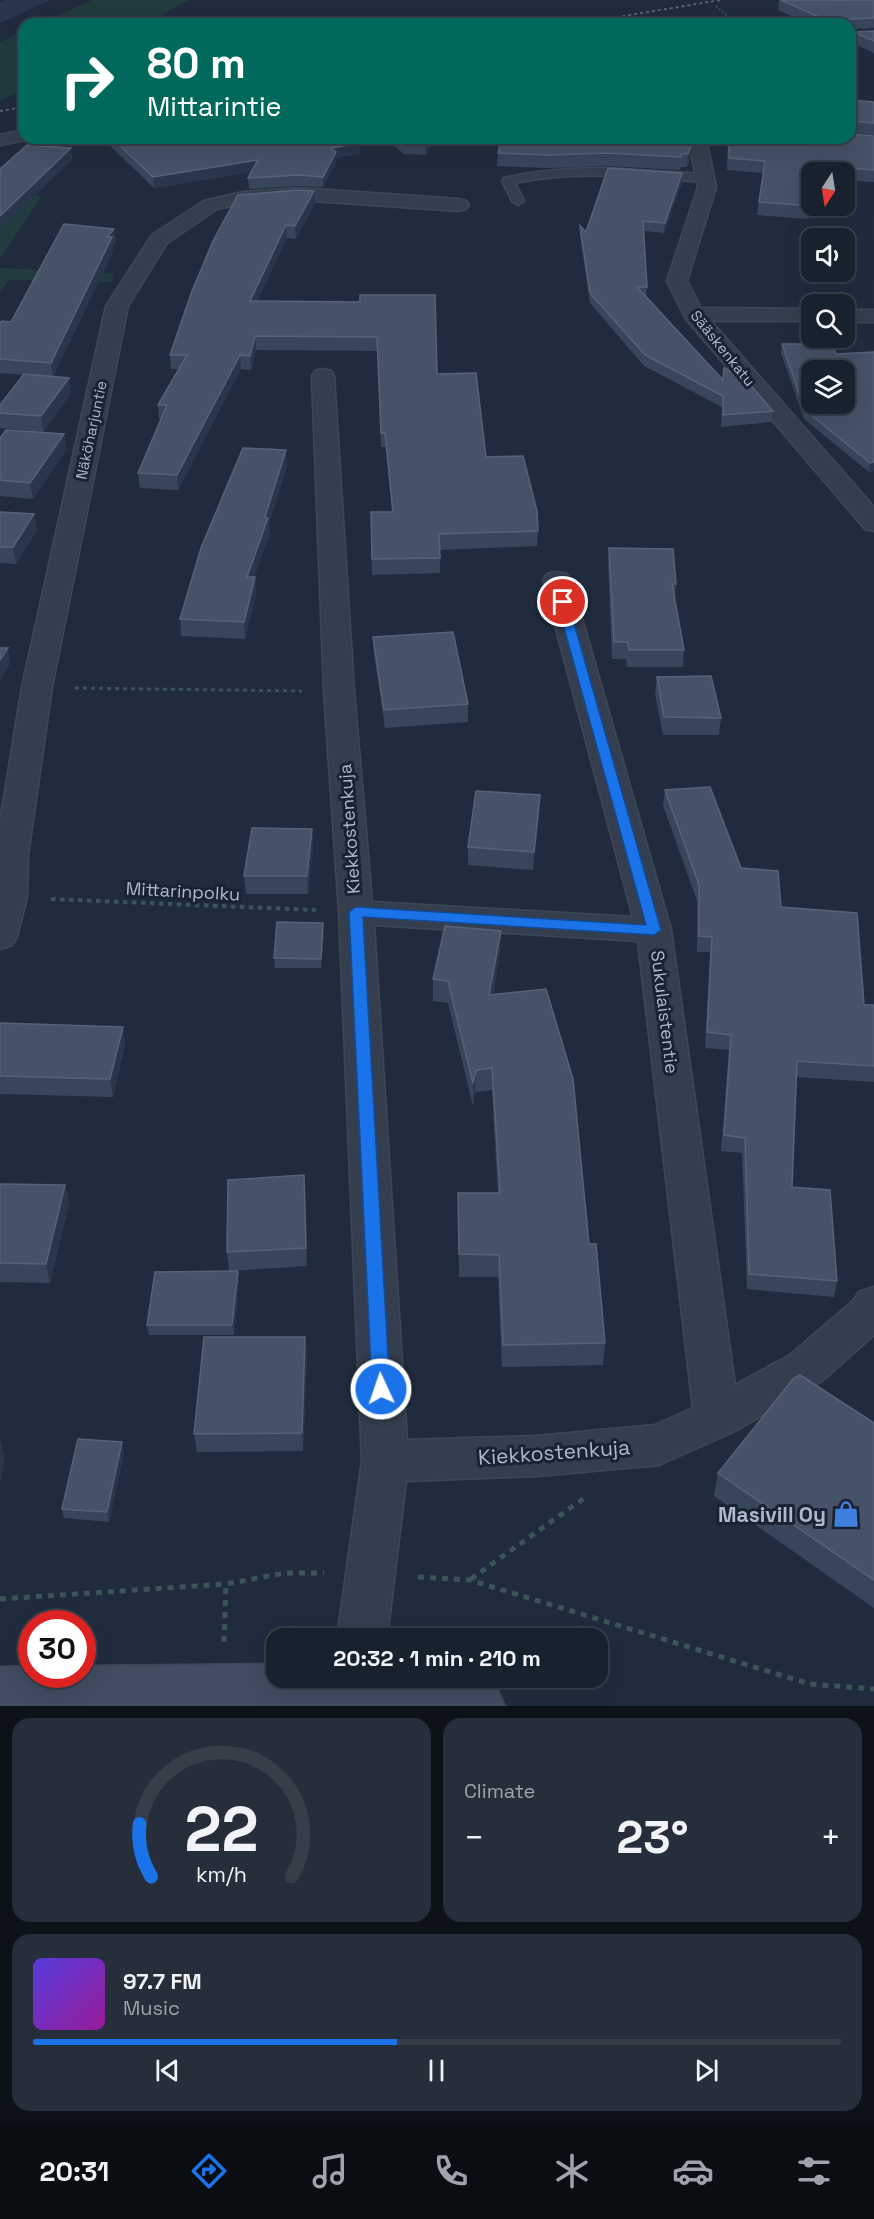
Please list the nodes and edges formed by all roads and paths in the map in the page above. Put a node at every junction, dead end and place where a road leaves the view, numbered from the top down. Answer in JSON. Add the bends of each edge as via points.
{"nodes":[{"id":1,"x":716,"y":6,"type":"dead end"},
{"id":2,"x":726,"y":18,"type":"edge"},
{"id":3,"x":18,"y":136,"type":"edge"},
{"id":4,"x":0,"y":140,"type":"edge"},
{"id":5,"x":697,"y":144,"type":"edge"},
{"id":6,"x":705,"y":178,"type":"junction"},
{"id":7,"x":518,"y":201,"type":"dead end"},
{"id":8,"x":459,"y":205,"type":"dead end"},
{"id":9,"x":694,"y":314,"type":"junction"},
{"id":10,"x":801,"y":315,"type":"edge"},
{"id":11,"x":855,"y":316,"type":"edge"},
{"id":12,"x":874,"y":316,"type":"edge"},
{"id":13,"x":323,"y":376,"type":"dead end"},
{"id":14,"x":874,"y":523,"type":"edge"},
{"id":15,"x":556,"y":580,"type":"dead end"},
{"id":16,"x":37,"y":687,"type":"junction"},
{"id":17,"x":339,"y":691,"type":"junction"},
{"id":18,"x":10,"y":897,"type":"junction"},
{"id":19,"x":356,"y":912,"type":"junction"},
{"id":20,"x":654,"y":930,"type":"junction"},
{"id":21,"x":0,"y":937,"type":"edge"},
{"id":22,"x":874,"y":1305,"type":"edge"},
{"id":23,"x":717,"y":1418,"type":"junction"},
{"id":24,"x":385,"y":1461,"type":"junction"},
{"id":25,"x":593,"y":1492,"type":"dead end"},
{"id":26,"x":371,"y":1574,"type":"junction"},
{"id":27,"x":470,"y":1580,"type":"junction"},
{"id":28,"x":226,"y":1584,"type":"junction"},
{"id":29,"x":0,"y":1599,"type":"edge"},
{"id":30,"x":363,"y":1628,"type":"edge"},
{"id":31,"x":266,"y":1687,"type":"edge"},
{"id":32,"x":384,"y":1688,"type":"edge"},
{"id":33,"x":222,"y":1689,"type":"junction"},
{"id":34,"x":874,"y":1689,"type":"edge"},
{"id":35,"x":20,"y":1696,"type":"edge"},
{"id":36,"x":479,"y":1706,"type":"edge"}],
"edges":[{"from":1,"to":2,"type":"path"},
{"from":3,"to":4,"type":"street"},
{"from":5,"to":6,"type":"street","name":"Sääskenkatu"},
{"from":6,"to":7,"type":"lane","via":[[576,171],[532,175],[508,181]]},
{"from":6,"to":9,"type":"street","name":"Sääskenkatu","via":[[707,187],[699,217],[677,281]]},
{"from":8,"to":16,"type":"street","name":"Näköharjuntie","via":[[299,194],[243,198],[211,205],[159,239],[117,306]]},
{"from":9,"to":10,"type":"street"},
{"from":9,"to":14,"type":"street","name":"Sääskenkatu"},
{"from":11,"to":12,"type":"street"},
{"from":13,"to":17,"type":"street","name":"Kiekkostenkuja"},
{"from":15,"to":20,"type":"street","name":"Sukulaistentie"},
{"from":16,"to":17,"type":"path"},
{"from":16,"to":18,"type":"street","name":"Näköharjuntie","via":[[11,855]]},
{"from":17,"to":19,"type":"street","name":"Kiekkostenkuja"},
{"from":18,"to":19,"type":"path","name":"Mittarinpolku"},
{"from":18,"to":21,"type":"street","name":"Näköharjuntie"},
{"from":19,"to":20,"type":"street"},
{"from":19,"to":24,"type":"street","name":"Kiekkostenkuja"},
{"from":20,"to":23,"type":"street","name":"Sukulaistentie"},
{"from":22,"to":23,"type":"street","via":[[806,1368]]},
{"from":23,"to":24,"type":"street","name":"Kiekkostenkuja","via":[[659,1445],[537,1456]]},
{"from":24,"to":26,"type":"street","name":"Kiekkostenkuja"},
{"from":25,"to":27,"type":"path"},
{"from":26,"to":27,"type":"path"},
{"from":26,"to":28,"type":"path","via":[[285,1573]]},
{"from":26,"to":30,"type":"street","name":"Kiekkostenkuja"},
{"from":27,"to":34,"type":"path","via":[[810,1684]]},
{"from":28,"to":29,"type":"path"},
{"from":28,"to":33,"type":"path"},
{"from":31,"to":33,"type":"street"},
{"from":32,"to":36,"type":"street"},
{"from":33,"to":35,"type":"street"}]}
